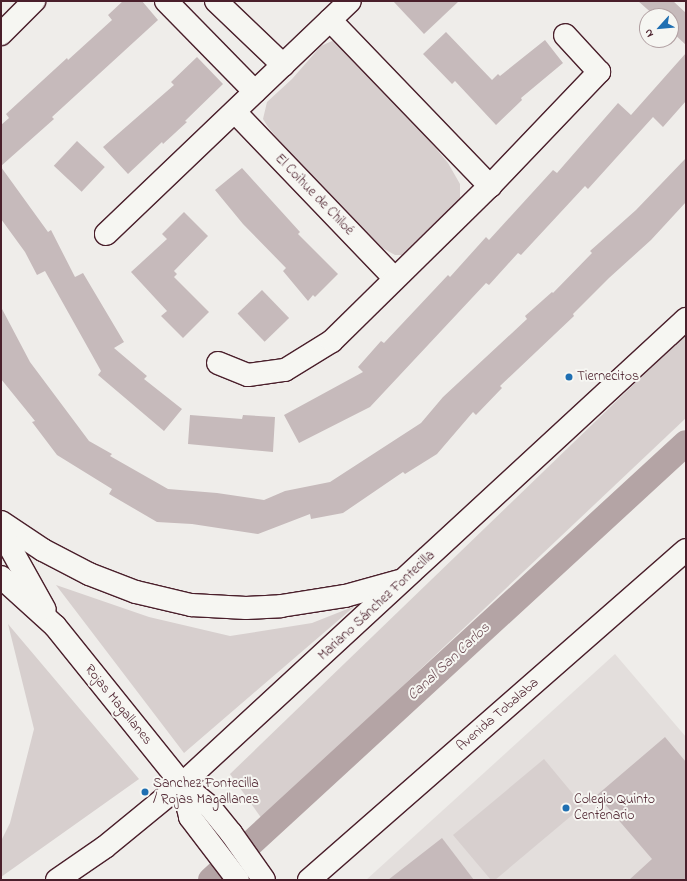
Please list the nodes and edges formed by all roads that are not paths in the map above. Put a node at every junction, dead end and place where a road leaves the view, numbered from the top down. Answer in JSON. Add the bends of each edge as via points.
{"nodes":[{"id":1,"x":34,"y":1,"type":"edge"},
{"id":2,"x":166,"y":1,"type":"edge"},
{"id":3,"x":216,"y":1,"type":"edge"},
{"id":4,"x":350,"y":1,"type":"edge"},
{"id":5,"x":330,"y":20,"type":"junction"},
{"id":6,"x":1,"y":34,"type":"edge"},
{"id":7,"x":565,"y":35,"type":"dead end"},
{"id":8,"x":283,"y":65,"type":"junction"},
{"id":9,"x":255,"y":92,"type":"junction"},
{"id":10,"x":235,"y":112,"type":"junction"},
{"id":11,"x":490,"y":186,"type":"junction"},
{"id":12,"x":106,"y":234,"type":"dead end"},
{"id":13,"x":394,"y":278,"type":"junction"},
{"id":14,"x":686,"y":319,"type":"edge"},
{"id":15,"x":218,"y":363,"type":"dead end"},
{"id":16,"x":1,"y":522,"type":"edge"},
{"id":17,"x":1,"y":531,"type":"edge"},
{"id":18,"x":686,"y":550,"type":"edge"},
{"id":19,"x":1,"y":577,"type":"edge"},
{"id":20,"x":406,"y":579,"type":"junction"},
{"id":21,"x":55,"y":626,"type":"junction"},
{"id":22,"x":182,"y":784,"type":"junction"},
{"id":23,"x":58,"y":880,"type":"edge"},
{"id":24,"x":238,"y":880,"type":"edge"},
{"id":25,"x":264,"y":880,"type":"edge"},
{"id":26,"x":309,"y":880,"type":"edge"}],
"edges":[{"from":1,"to":6,"type":"street"},
{"from":2,"to":9,"type":"street"},
{"from":3,"to":8,"type":"street"},
{"from":4,"to":5,"type":"street"},
{"from":5,"to":8,"type":"street"},
{"from":5,"to":11,"type":"street"},
{"from":7,"to":11,"type":"street","via":[[599,72]]},
{"from":8,"to":9,"type":"street"},
{"from":9,"to":10,"type":"street"},
{"from":10,"to":12,"type":"street"},
{"from":10,"to":13,"type":"street","name":"El Coihue de Chiloé"},
{"from":11,"to":13,"type":"street"},
{"from":13,"to":15,"type":"street","via":[[332,341],[284,370],[248,375]]},
{"from":14,"to":20,"type":"street","name":"Mariano Sánchez Fontecilla"},
{"from":16,"to":20,"type":"street","via":[[43,550],[89,574],[136,592],[191,605],[246,608],[314,602]]},
{"from":17,"to":21,"type":"street","name":"Rojas Magallanes"},
{"from":18,"to":26,"type":"street","name":"Avenida Tobalaba"},
{"from":19,"to":21,"type":"street","name":"Rojas Magallanes"},
{"from":20,"to":22,"type":"street","name":"Mariano Sánchez Fontecilla"},
{"from":21,"to":22,"type":"street","name":"Rojas Magallanes"},
{"from":22,"to":23,"type":"street","name":"Mariano Sánchez Fontecilla","via":[[105,847]]},
{"from":22,"to":24,"type":"street","name":"Rojas Magallanes","via":[[190,816]]},
{"from":22,"to":25,"type":"street","name":"Rojas Magallanes","via":[[209,806]]}]}
